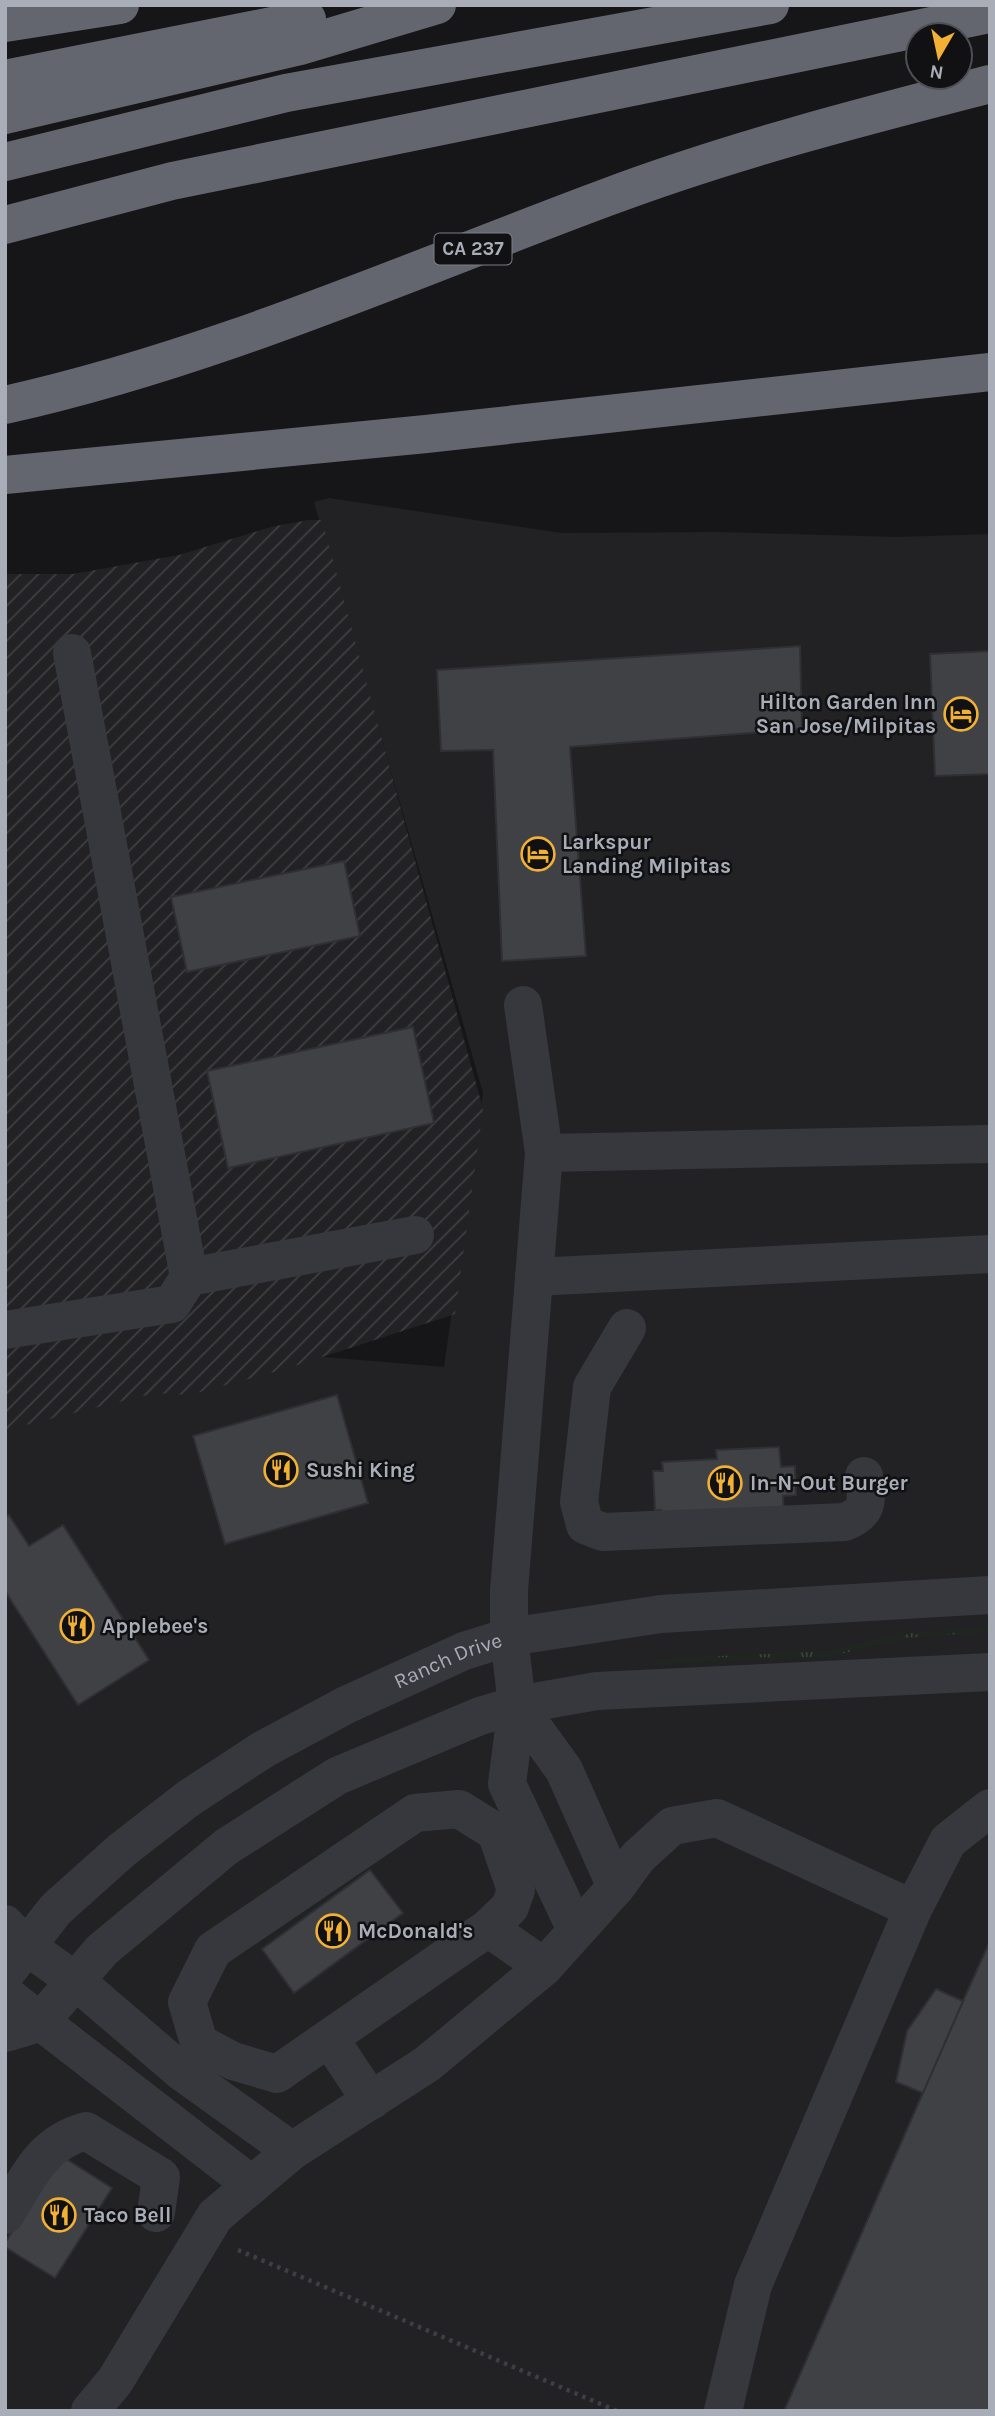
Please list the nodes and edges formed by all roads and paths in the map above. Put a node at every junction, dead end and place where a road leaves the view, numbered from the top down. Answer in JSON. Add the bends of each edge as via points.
{"nodes":[{"id":1,"x":120,"y":5,"type":"edge"},
{"id":2,"x":385,"y":5,"type":"edge"},
{"id":3,"x":437,"y":5,"type":"edge"},
{"id":4,"x":770,"y":5,"type":"edge"},
{"id":5,"x":990,"y":14,"type":"edge"},
{"id":6,"x":5,"y":23,"type":"edge"},
{"id":7,"x":5,"y":79,"type":"edge"},
{"id":8,"x":990,"y":84,"type":"edge"},
{"id":9,"x":5,"y":115,"type":"edge"},
{"id":10,"x":5,"y":162,"type":"edge"},
{"id":11,"x":5,"y":225,"type":"edge"},
{"id":12,"x":990,"y":372,"type":"edge"},
{"id":13,"x":5,"y":405,"type":"edge"},
{"id":14,"x":5,"y":475,"type":"edge"},
{"id":15,"x":72,"y":653,"type":"dead end"},
{"id":16,"x":523,"y":1005,"type":"dead end"},
{"id":17,"x":990,"y":1144,"type":"edge"},
{"id":18,"x":544,"y":1153,"type":"junction"},
{"id":19,"x":415,"y":1236,"type":"dead end"},
{"id":20,"x":990,"y":1254,"type":"edge"},
{"id":21,"x":189,"y":1277,"type":"junction"},
{"id":22,"x":534,"y":1277,"type":"junction"},
{"id":23,"x":627,"y":1328,"type":"dead end"},
{"id":24,"x":5,"y":1330,"type":"edge"},
{"id":25,"x":864,"y":1476,"type":"dead end"},
{"id":26,"x":990,"y":1595,"type":"edge"},
{"id":27,"x":509,"y":1637,"type":"junction"},
{"id":28,"x":990,"y":1672,"type":"edge"},
{"id":29,"x":517,"y":1705,"type":"junction"},
{"id":30,"x":990,"y":1808,"type":"edge"},
{"id":31,"x":616,"y":1887,"type":"junction"},
{"id":32,"x":913,"y":1909,"type":"junction"},
{"id":33,"x":499,"y":1917,"type":"junction"},
{"id":34,"x":576,"y":1930,"type":"junction"},
{"id":35,"x":12,"y":1948,"type":"edge"},
{"id":36,"x":544,"y":1967,"type":"junction"},
{"id":37,"x":76,"y":1982,"type":"junction"},
{"id":38,"x":5,"y":1994,"type":"edge"},
{"id":39,"x":22,"y":2028,"type":"edge"},
{"id":40,"x":330,"y":2039,"type":"junction"},
{"id":41,"x":371,"y":2101,"type":"junction"},
{"id":42,"x":292,"y":2151,"type":"junction"},
{"id":43,"x":252,"y":2185,"type":"junction"},
{"id":44,"x":156,"y":2213,"type":"dead end"},
{"id":45,"x":5,"y":2215,"type":"edge"},
{"id":46,"x":203,"y":2235,"type":"junction"},
{"id":47,"x":90,"y":2411,"type":"edge"},
{"id":48,"x":617,"y":2411,"type":"edge"},
{"id":49,"x":723,"y":2411,"type":"edge"}],
"edges":[{"from":1,"to":6,"type":"highway"},
{"from":2,"to":7,"type":"highway"},
{"from":3,"to":9,"type":"highway","via":[[300,46]]},
{"from":4,"to":10,"type":"highway","via":[[286,93]]},
{"from":5,"to":11,"type":"highway","via":[[172,181]]},
{"from":8,"to":13,"type":"highway","number":"CA 237","via":[[753,150],[608,197],[250,335],[91,386]]},
{"from":12,"to":14,"type":"highway"},
{"from":15,"to":21,"type":"street"},
{"from":16,"to":18,"type":"street"},
{"from":17,"to":18,"type":"street"},
{"from":18,"to":22,"type":"street"},
{"from":19,"to":21,"type":"street"},
{"from":20,"to":22,"type":"street"},
{"from":21,"to":24,"type":"street","via":[[172,1304]]},
{"from":22,"to":27,"type":"street","via":[[514,1508]]},
{"from":23,"to":25,"type":"street","via":[[592,1387],[579,1502],[585,1525],[603,1532],[845,1522],[860,1515],[866,1505]]},
{"from":26,"to":27,"type":"street","name":"Ranch Drive","via":[[661,1614]]},
{"from":27,"to":29,"type":"street"},
{"from":27,"to":35,"type":"street","name":"Ranch Drive","via":[[346,1704],[264,1749],[189,1798],[122,1850]]},
{"from":28,"to":29,"type":"street","via":[[597,1691]]},
{"from":29,"to":31,"type":"street","via":[[564,1770]]},
{"from":29,"to":34,"type":"street","via":[[507,1784]]},
{"from":29,"to":37,"type":"street","via":[[392,1751],[300,1799],[226,1847],[162,1897],[102,1950]]},
{"from":30,"to":32,"type":"street","via":[[948,1841]]},
{"from":31,"to":32,"type":"street","via":[[638,1857],[672,1826],[717,1818]]},
{"from":31,"to":34,"type":"street"},
{"from":32,"to":49,"type":"street","via":[[753,2286]]},
{"from":33,"to":36,"type":"street"},
{"from":33,"to":40,"type":"street"},
{"from":33,"to":40,"type":"street","via":[[516,1890],[496,1832],[459,1809],[415,1813],[213,1950],[187,2002],[199,2043],[233,2061],[278,2074]]},
{"from":34,"to":36,"type":"street"},
{"from":35,"to":37,"type":"street"},
{"from":36,"to":41,"type":"street","via":[[427,2064]]},
{"from":37,"to":39,"type":"street"},
{"from":37,"to":42,"type":"street","via":[[182,2072]]},
{"from":38,"to":39,"type":"street"},
{"from":39,"to":43,"type":"street"},
{"from":40,"to":41,"type":"street"},
{"from":41,"to":42,"type":"street"},
{"from":42,"to":43,"type":"street"},
{"from":43,"to":46,"type":"street","via":[[215,2216]]},
{"from":44,"to":45,"type":"street","via":[[161,2177],[86,2131],[62,2138],[40,2159]]},
{"from":46,"to":47,"type":"street","via":[[115,2381]]},
{"from":46,"to":48,"type":"path"}]}
